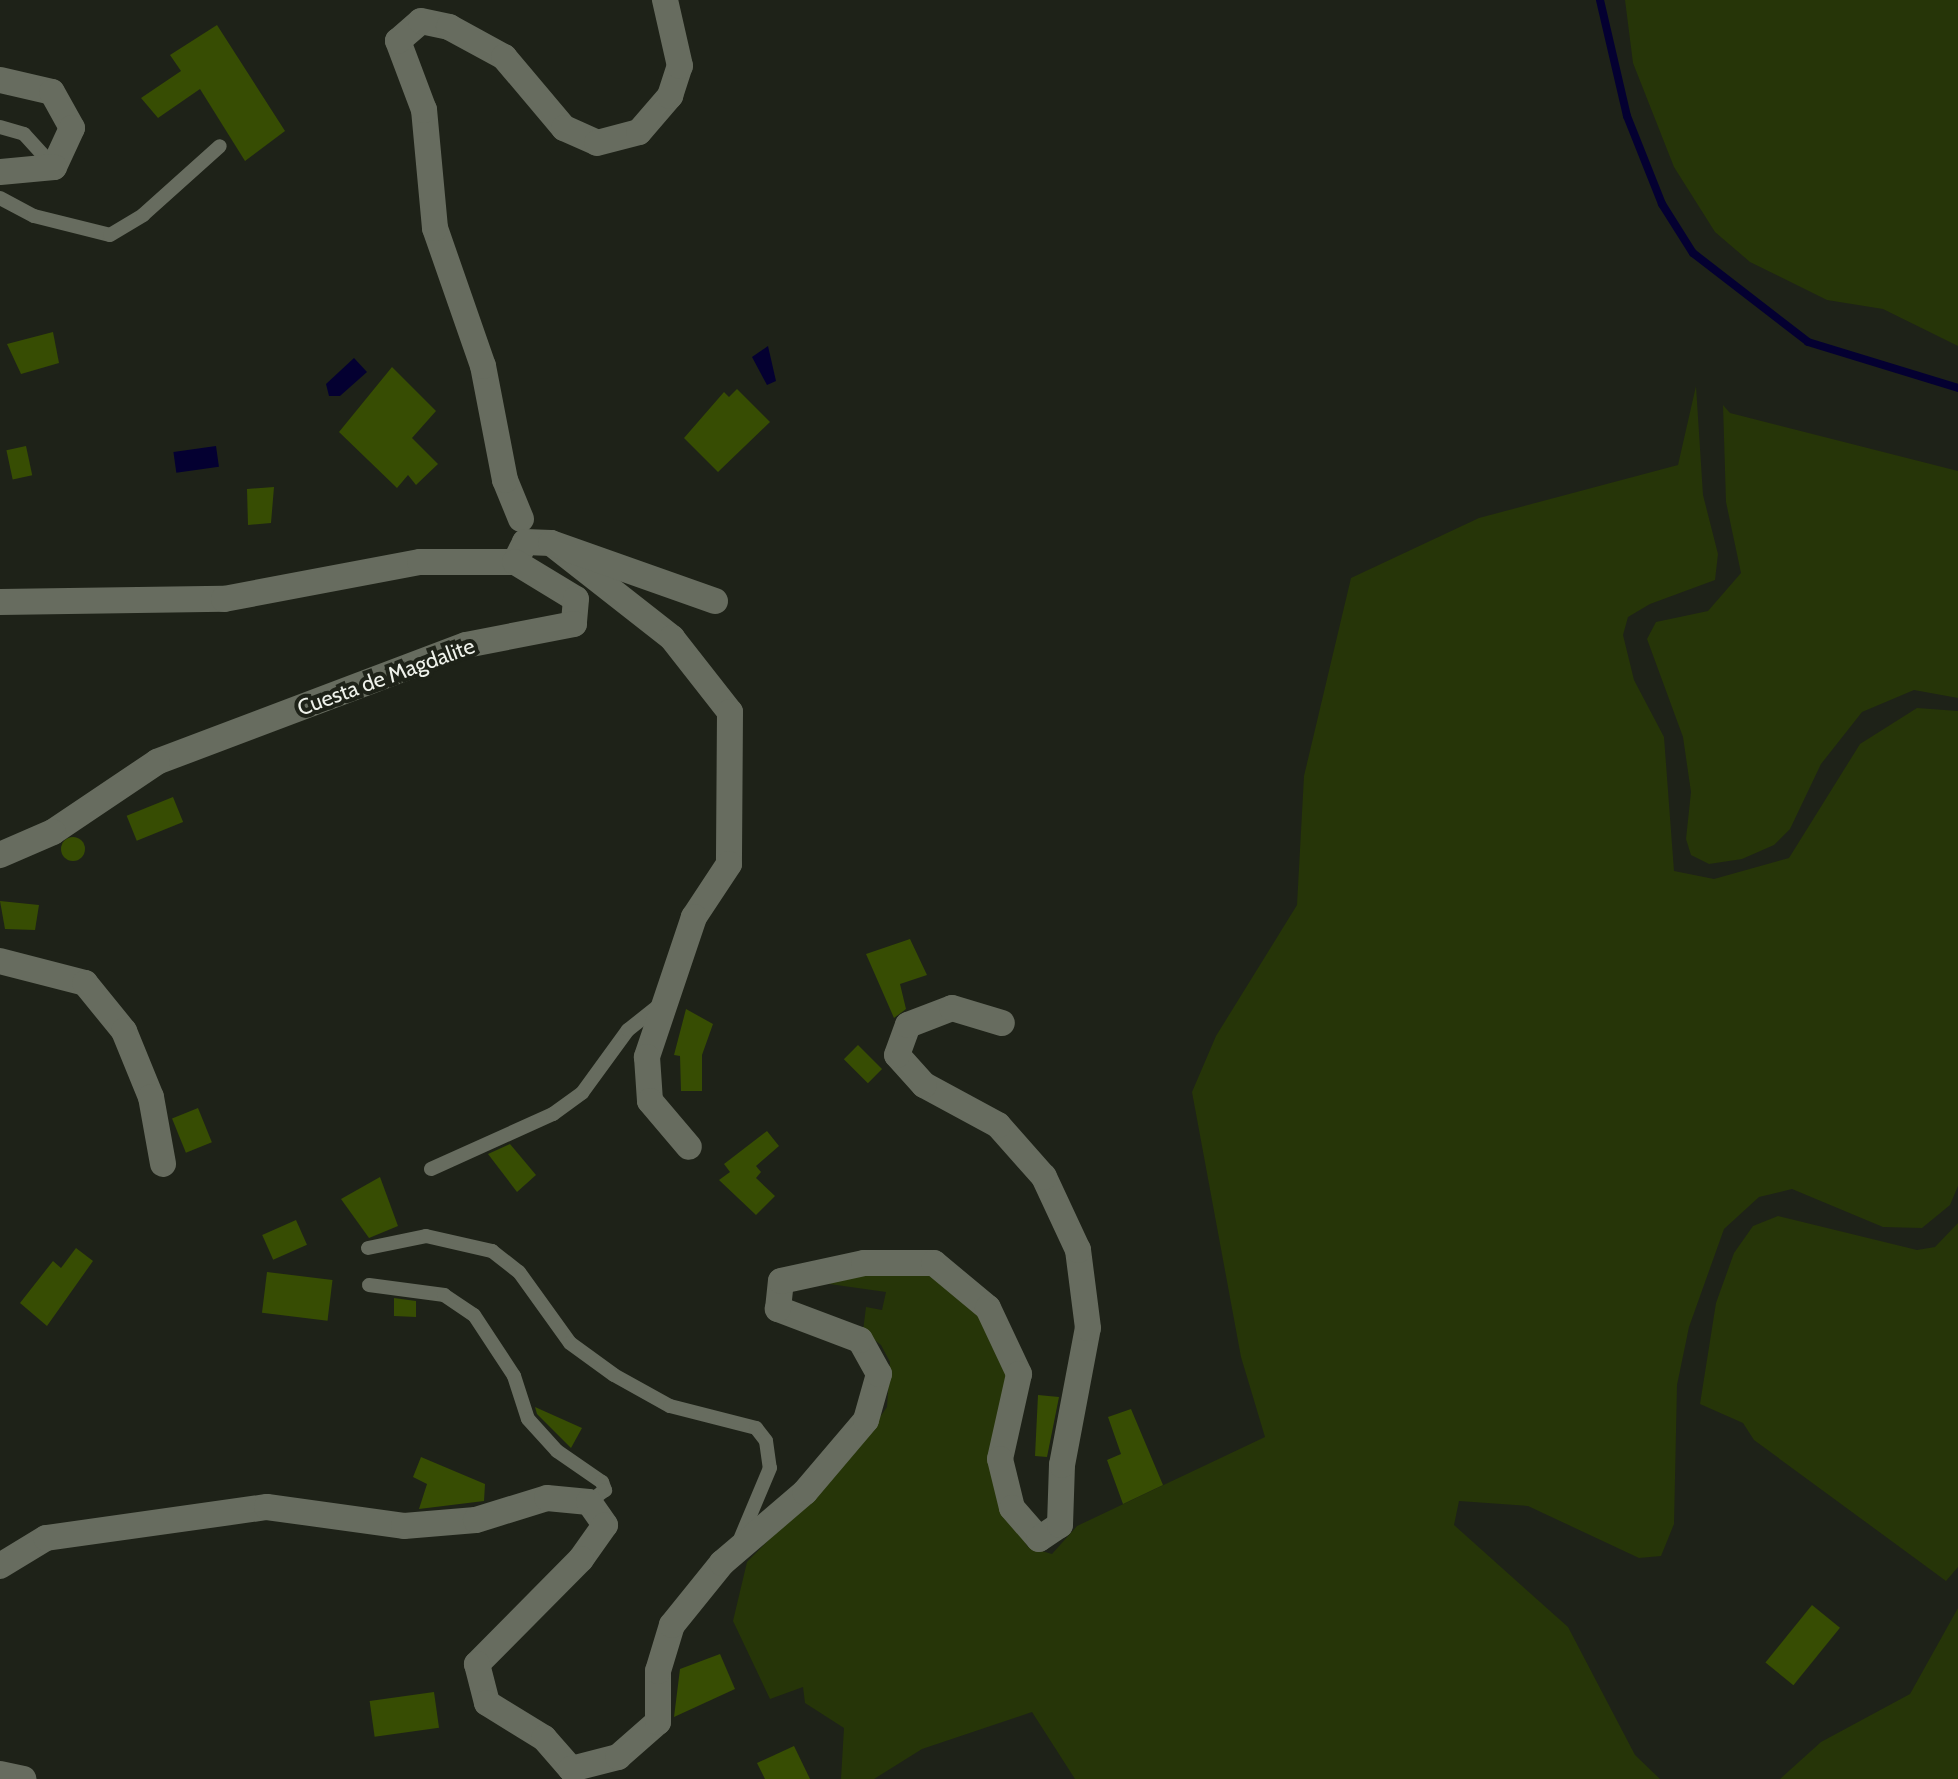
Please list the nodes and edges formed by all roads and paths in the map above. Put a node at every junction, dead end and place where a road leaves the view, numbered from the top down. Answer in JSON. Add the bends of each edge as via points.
{"nodes":[{"id":1,"x":665,"y":0,"type":"edge"},
{"id":2,"x":0,"y":80,"type":"edge"},
{"id":3,"x":0,"y":127,"type":"edge"},
{"id":4,"x":220,"y":146,"type":"dead end"},
{"id":5,"x":54,"y":167,"type":"junction"},
{"id":6,"x":0,"y":172,"type":"edge"},
{"id":7,"x":0,"y":198,"type":"edge"},
{"id":8,"x":520,"y":541,"type":"junction"},
{"id":9,"x":551,"y":543,"type":"junction"},
{"id":10,"x":715,"y":601,"type":"dead end"},
{"id":11,"x":0,"y":602,"type":"edge"},
{"id":12,"x":0,"y":855,"type":"edge"},
{"id":13,"x":0,"y":961,"type":"edge"},
{"id":14,"x":671,"y":995,"type":"junction"},
{"id":15,"x":1002,"y":1023,"type":"dead end"},
{"id":16,"x":689,"y":1147,"type":"dead end"},
{"id":17,"x":163,"y":1164,"type":"dead end"},
{"id":18,"x":431,"y":1169,"type":"dead end"},
{"id":19,"x":368,"y":1248,"type":"dead end"},
{"id":20,"x":369,"y":1285,"type":"dead end"},
{"id":21,"x":589,"y":1502,"type":"junction"},
{"id":22,"x":722,"y":1563,"type":"junction"},
{"id":23,"x":0,"y":1566,"type":"edge"},
{"id":24,"x":0,"y":1774,"type":"edge"},
{"id":25,"x":23,"y":1779,"type":"edge"}],
"edges":[{"from":1,"to":8,"type":"street","via":[[680,66],[670,96],[639,132],[597,143],[564,128],[504,57],[449,27],[421,21],[398,41],[424,110],[435,228],[483,366]]},
{"from":2,"to":5,"type":"street","via":[[52,92],[72,128]]},
{"from":3,"to":5,"type":"lane","via":[[24,134]]},
{"from":4,"to":7,"type":"lane","via":[[143,215],[110,235],[34,216]]},
{"from":5,"to":6,"type":"street"},
{"from":8,"to":9,"type":"street"},
{"from":8,"to":11,"type":"street","via":[[224,599]]},
{"from":8,"to":12,"type":"street","name":"Cuesta de Magdalite","via":[[576,599],[574,624],[466,645],[157,762],[53,832]]},
{"from":9,"to":10,"type":"street"},
{"from":9,"to":14,"type":"street","via":[[672,638],[730,712],[729,864],[694,917]]},
{"from":13,"to":17,"type":"street","via":[[85,983],[124,1031],[151,1097]]},
{"from":14,"to":16,"type":"street","via":[[647,1057],[650,1101]]},
{"from":14,"to":18,"type":"lane","via":[[628,1030],[582,1093],[553,1114]]},
{"from":15,"to":22,"type":"street","via":[[952,1008],[908,1025],[897,1055],[924,1085],[998,1125],[1044,1177],[1078,1250],[1088,1328],[1062,1465],[1060,1525],[1039,1539],[1012,1508],[1000,1459],[1019,1374],[988,1308],[934,1263],[864,1263],[781,1281],[778,1309],[860,1340],[879,1374],[866,1420],[805,1492]]},
{"from":19,"to":22,"type":"lane","via":[[426,1236],[492,1251],[519,1272],[570,1343],[614,1375],[670,1406],[756,1428],[766,1441],[770,1468],[761,1502]]},
{"from":20,"to":21,"type":"lane","via":[[444,1295],[474,1315],[514,1376],[528,1419],[557,1451],[602,1482],[605,1490]]},
{"from":21,"to":22,"type":"street","via":[[605,1525],[581,1559],[477,1664],[487,1703],[544,1738],[571,1769],[618,1757],[658,1722],[658,1671],[672,1625]]},
{"from":21,"to":23,"type":"street","via":[[547,1498],[476,1520],[404,1526],[267,1507],[46,1538]]},
{"from":24,"to":25,"type":"street"}]}
